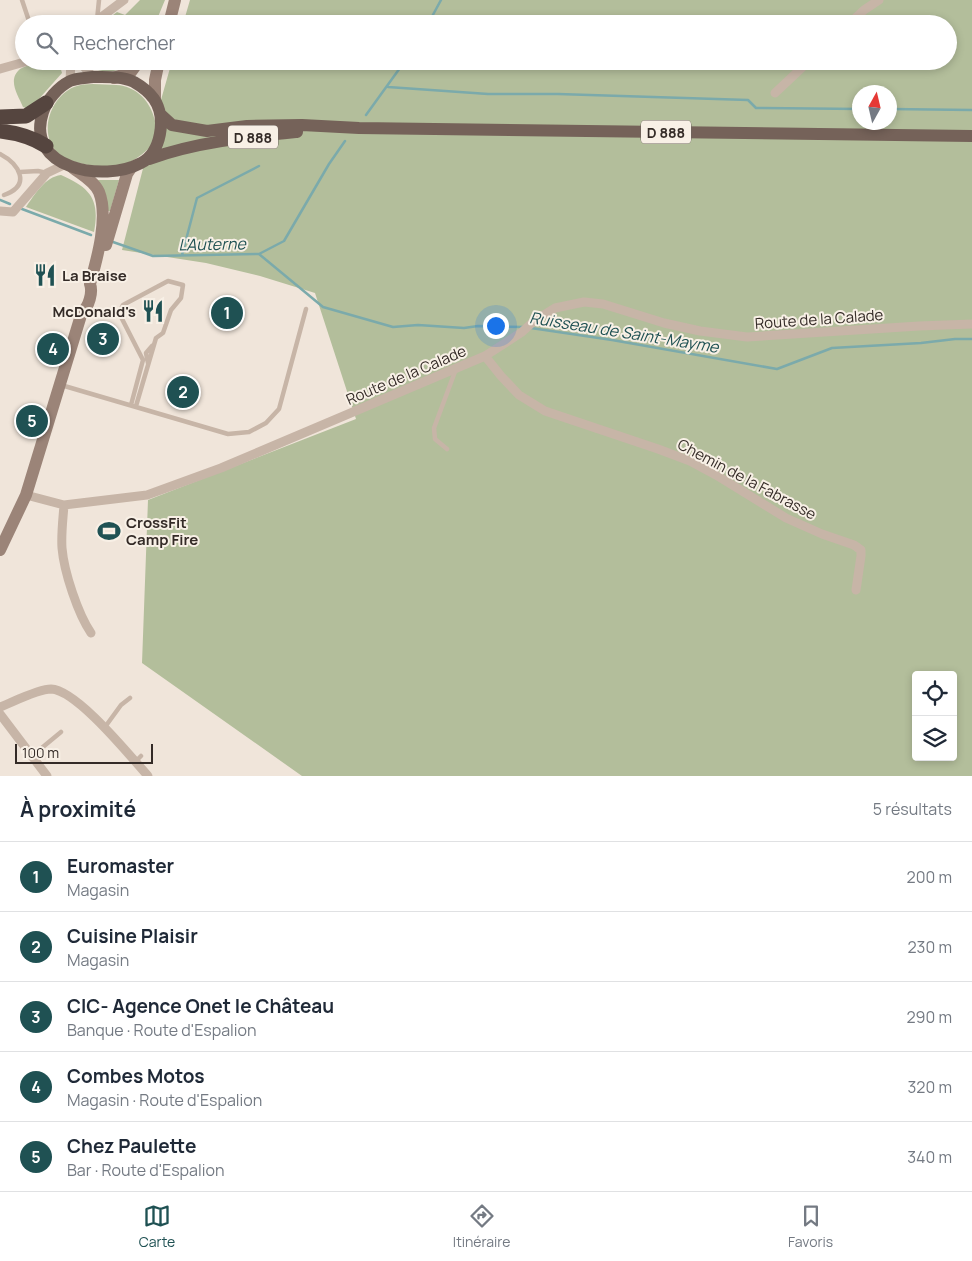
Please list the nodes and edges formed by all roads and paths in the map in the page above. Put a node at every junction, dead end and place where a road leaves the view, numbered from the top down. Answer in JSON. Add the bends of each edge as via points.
{"nodes":[{"id":1,"x":22,"y":0,"type":"edge"},
{"id":2,"x":99,"y":0,"type":"edge"},
{"id":3,"x":124,"y":0,"type":"edge"},
{"id":4,"x":879,"y":0,"type":"edge"},
{"id":5,"x":175,"y":1,"type":"edge"},
{"id":6,"x":27,"y":15,"type":"edge"},
{"id":7,"x":96,"y":15,"type":"edge"},
{"id":8,"x":104,"y":15,"type":"edge"},
{"id":9,"x":168,"y":15,"type":"edge"},
{"id":10,"x":171,"y":15,"type":"edge"},
{"id":11,"x":859,"y":15,"type":"edge"},
{"id":12,"x":15,"y":65,"type":"edge"},
{"id":13,"x":0,"y":69,"type":"edge"},
{"id":14,"x":71,"y":70,"type":"edge"},
{"id":15,"x":87,"y":70,"type":"edge"},
{"id":16,"x":132,"y":70,"type":"edge"},
{"id":17,"x":157,"y":70,"type":"edge"},
{"id":18,"x":799,"y":70,"type":"edge"},
{"id":19,"x":92,"y":76,"type":"junction"},
{"id":20,"x":114,"y":78,"type":"junction"},
{"id":21,"x":70,"y":81,"type":"junction"},
{"id":22,"x":775,"y":93,"type":"dead end"},
{"id":23,"x":155,"y":100,"type":"junction"},
{"id":24,"x":46,"y":103,"type":"junction"},
{"id":25,"x":160,"y":114,"type":"junction"},
{"id":26,"x":0,"y":117,"type":"edge"},
{"id":27,"x":359,"y":128,"type":"junction"},
{"id":28,"x":0,"y":131,"type":"edge"},
{"id":29,"x":972,"y":136,"type":"edge"},
{"id":30,"x":49,"y":150,"type":"junction"},
{"id":31,"x":0,"y":154,"type":"edge"},
{"id":32,"x":149,"y":159,"type":"junction"},
{"id":33,"x":69,"y":166,"type":"junction"},
{"id":34,"x":131,"y":168,"type":"junction"},
{"id":35,"x":20,"y":172,"type":"junction"},
{"id":36,"x":47,"y":173,"type":"junction"},
{"id":37,"x":4,"y":195,"type":"dead end"},
{"id":38,"x":0,"y":211,"type":"edge"},
{"id":39,"x":95,"y":268,"type":"junction"},
{"id":40,"x":306,"y":309,"type":"dead end"},
{"id":41,"x":972,"y":324,"type":"edge"},
{"id":42,"x":485,"y":356,"type":"junction"},
{"id":43,"x":456,"y":368,"type":"junction"},
{"id":44,"x":60,"y":385,"type":"junction"},
{"id":45,"x":133,"y":405,"type":"junction"},
{"id":46,"x":447,"y":449,"type":"dead end"},
{"id":47,"x":26,"y":494,"type":"junction"},
{"id":48,"x":64,"y":505,"type":"junction"},
{"id":49,"x":3,"y":541,"type":"edge"},
{"id":50,"x":0,"y":550,"type":"edge"},
{"id":51,"x":856,"y":590,"type":"dead end"},
{"id":52,"x":92,"y":633,"type":"dead end"},
{"id":53,"x":130,"y":698,"type":"dead end"},
{"id":54,"x":0,"y":707,"type":"edge"},
{"id":55,"x":0,"y":714,"type":"edge"},
{"id":56,"x":104,"y":728,"type":"junction"},
{"id":57,"x":61,"y":732,"type":"dead end"},
{"id":58,"x":31,"y":757,"type":"junction"},
{"id":59,"x":47,"y":776,"type":"edge"},
{"id":60,"x":148,"y":776,"type":"edge"}],
"edges":[{"from":1,"to":6,"type":"lane"},
{"from":2,"to":7,"type":"lane"},
{"from":3,"to":8,"type":"street"},
{"from":4,"to":11,"type":"street"},
{"from":5,"to":9,"type":"main road"},
{"from":5,"to":10,"type":"main road"},
{"from":12,"to":13,"type":"street"},
{"from":14,"to":21,"type":"street"},
{"from":15,"to":19,"type":"street"},
{"from":16,"to":20,"type":"main road"},
{"from":17,"to":23,"type":"main road"},
{"from":18,"to":22,"type":"street"},
{"from":19,"to":20,"type":"main road"},
{"from":19,"to":21,"type":"main road"},
{"from":20,"to":23,"type":"main road","via":[[132,81]]},
{"from":21,"to":24,"type":"main road"},
{"from":23,"to":25,"type":"main road"},
{"from":24,"to":26,"type":"highway","via":[[26,116]]},
{"from":24,"to":30,"type":"main road","via":[[41,133]]},
{"from":25,"to":27,"type":"main road","number":"D 888","via":[[172,125],[207,131],[284,125]]},
{"from":25,"to":32,"type":"main road","via":[[158,144]]},
{"from":27,"to":29,"type":"main road","number":"D 888"},
{"from":27,"to":32,"type":"main road","number":"D 888","via":[[249,137],[173,150]]},
{"from":28,"to":30,"type":"highway","via":[[36,140]]},
{"from":30,"to":33,"type":"main road"},
{"from":30,"to":36,"type":"street"},
{"from":31,"to":35,"type":"lane"},
{"from":32,"to":34,"type":"main road"},
{"from":33,"to":34,"type":"main road","via":[[94,173]]},
{"from":33,"to":36,"type":"street"},
{"from":33,"to":39,"type":"main road","via":[[98,191],[103,209]]},
{"from":34,"to":39,"type":"main road"},
{"from":35,"to":36,"type":"lane"},
{"from":35,"to":37,"type":"lane","via":[[19,182],[12,192]]},
{"from":36,"to":38,"type":"street","via":[[13,212]]},
{"from":39,"to":44,"type":"main road","via":[[80,307],[82,312]]},
{"from":40,"to":45,"type":"lane","via":[[279,409],[266,423],[249,432],[228,434]]},
{"from":41,"to":42,"type":"street","name":"Route de la Calade","via":[[747,337],[700,331],[603,304],[584,302],[555,308]]},
{"from":42,"to":43,"type":"street","name":"Route de la Calade"},
{"from":42,"to":51,"type":"street","name":"Chemin de la Fabrasse","via":[[519,395],[545,411],[690,461],[786,518],[854,545],[861,550],[862,556]]},
{"from":43,"to":46,"type":"lane","via":[[434,428],[435,439]]},
{"from":43,"to":48,"type":"street","name":"Route de la Calade","via":[[221,468],[156,491]]},
{"from":44,"to":45,"type":"lane"},
{"from":44,"to":47,"type":"main road"},
{"from":45,"to":45,"type":"lane","via":[[156,338],[163,333],[171,310],[181,298],[183,285],[168,281],[123,305],[119,313],[143,360]]},
{"from":47,"to":48,"type":"street","name":"Route de la Calade"},
{"from":47,"to":49,"type":"main road"},
{"from":48,"to":52,"type":"street","via":[[62,546],[65,567],[84,622]]},
{"from":49,"to":50,"type":"main road"},
{"from":53,"to":56,"type":"lane"},
{"from":54,"to":56,"type":"street","via":[[52,689],[61,691],[91,713]]},
{"from":55,"to":58,"type":"street"},
{"from":56,"to":60,"type":"street","via":[[138,759]]},
{"from":57,"to":58,"type":"lane"},
{"from":58,"to":59,"type":"street"}]}
